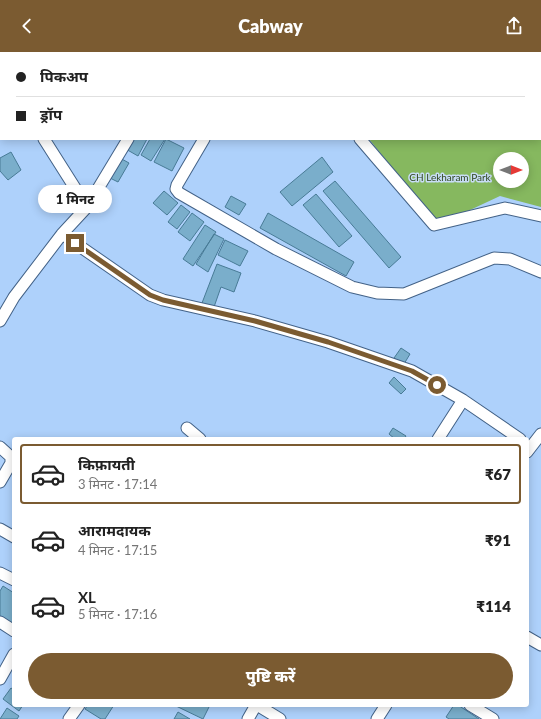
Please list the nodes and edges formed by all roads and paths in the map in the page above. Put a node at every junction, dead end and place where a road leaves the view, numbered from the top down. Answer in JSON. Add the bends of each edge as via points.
{"nodes":[{"id":1,"x":45,"y":140,"type":"edge"},
{"id":2,"x":127,"y":140,"type":"edge"},
{"id":3,"x":203,"y":140,"type":"edge"},
{"id":4,"x":361,"y":140,"type":"edge"},
{"id":5,"x":87,"y":207,"type":"junction"},
{"id":6,"x":541,"y":216,"type":"edge"},
{"id":7,"x":62,"y":234,"type":"junction"},
{"id":8,"x":541,"y":272,"type":"edge"},
{"id":9,"x":0,"y":321,"type":"edge"},
{"id":10,"x":463,"y":400,"type":"junction"},
{"id":11,"x":187,"y":428,"type":"dead end"},
{"id":12,"x":541,"y":434,"type":"edge"},
{"id":13,"x":198,"y":437,"type":"edge"},
{"id":14,"x":439,"y":437,"type":"edge"},
{"id":15,"x":517,"y":437,"type":"edge"},
{"id":16,"x":0,"y":447,"type":"edge"},
{"id":17,"x":529,"y":447,"type":"edge"},
{"id":18,"x":0,"y":482,"type":"edge"},
{"id":19,"x":0,"y":529,"type":"edge"},
{"id":20,"x":12,"y":536,"type":"edge"},
{"id":21,"x":0,"y":573,"type":"edge"},
{"id":22,"x":12,"y":579,"type":"edge"},
{"id":23,"x":0,"y":622,"type":"edge"},
{"id":24,"x":12,"y":630,"type":"edge"},
{"id":25,"x":529,"y":638,"type":"edge"},
{"id":26,"x":540,"y":644,"type":"edge"},
{"id":27,"x":12,"y":658,"type":"edge"},
{"id":28,"x":0,"y":679,"type":"edge"},
{"id":29,"x":77,"y":707,"type":"edge"},
{"id":30,"x":255,"y":707,"type":"edge"},
{"id":31,"x":259,"y":707,"type":"edge"},
{"id":32,"x":385,"y":707,"type":"edge"},
{"id":33,"x":473,"y":707,"type":"edge"},
{"id":34,"x":69,"y":719,"type":"edge"},
{"id":35,"x":248,"y":719,"type":"edge"},
{"id":36,"x":280,"y":719,"type":"edge"},
{"id":37,"x":377,"y":719,"type":"edge"},
{"id":38,"x":493,"y":719,"type":"edge"}],
"edges":[{"from":1,"to":5,"type":"street"},
{"from":2,"to":5,"type":"street"},
{"from":3,"to":8,"type":"street","via":[[177,185],[179,193],[276,248],[352,286],[377,294],[404,294],[494,258],[510,259]]},
{"from":4,"to":6,"type":"street","via":[[434,225],[505,208]]},
{"from":5,"to":7,"type":"street"},
{"from":7,"to":9,"type":"street","via":[[14,297]]},
{"from":7,"to":10,"type":"street","via":[[150,295],[328,342],[412,371]]},
{"from":10,"to":14,"type":"street"},
{"from":10,"to":15,"type":"street"},
{"from":11,"to":13,"type":"street"},
{"from":12,"to":17,"type":"street"},
{"from":16,"to":18,"type":"street","via":[[11,458],[11,464]]},
{"from":19,"to":20,"type":"street"},
{"from":21,"to":22,"type":"street"},
{"from":23,"to":24,"type":"street"},
{"from":25,"to":26,"type":"street"},
{"from":27,"to":28,"type":"street"},
{"from":29,"to":34,"type":"street"},
{"from":30,"to":35,"type":"street"},
{"from":31,"to":36,"type":"street"},
{"from":32,"to":37,"type":"street"},
{"from":33,"to":38,"type":"street"}]}
